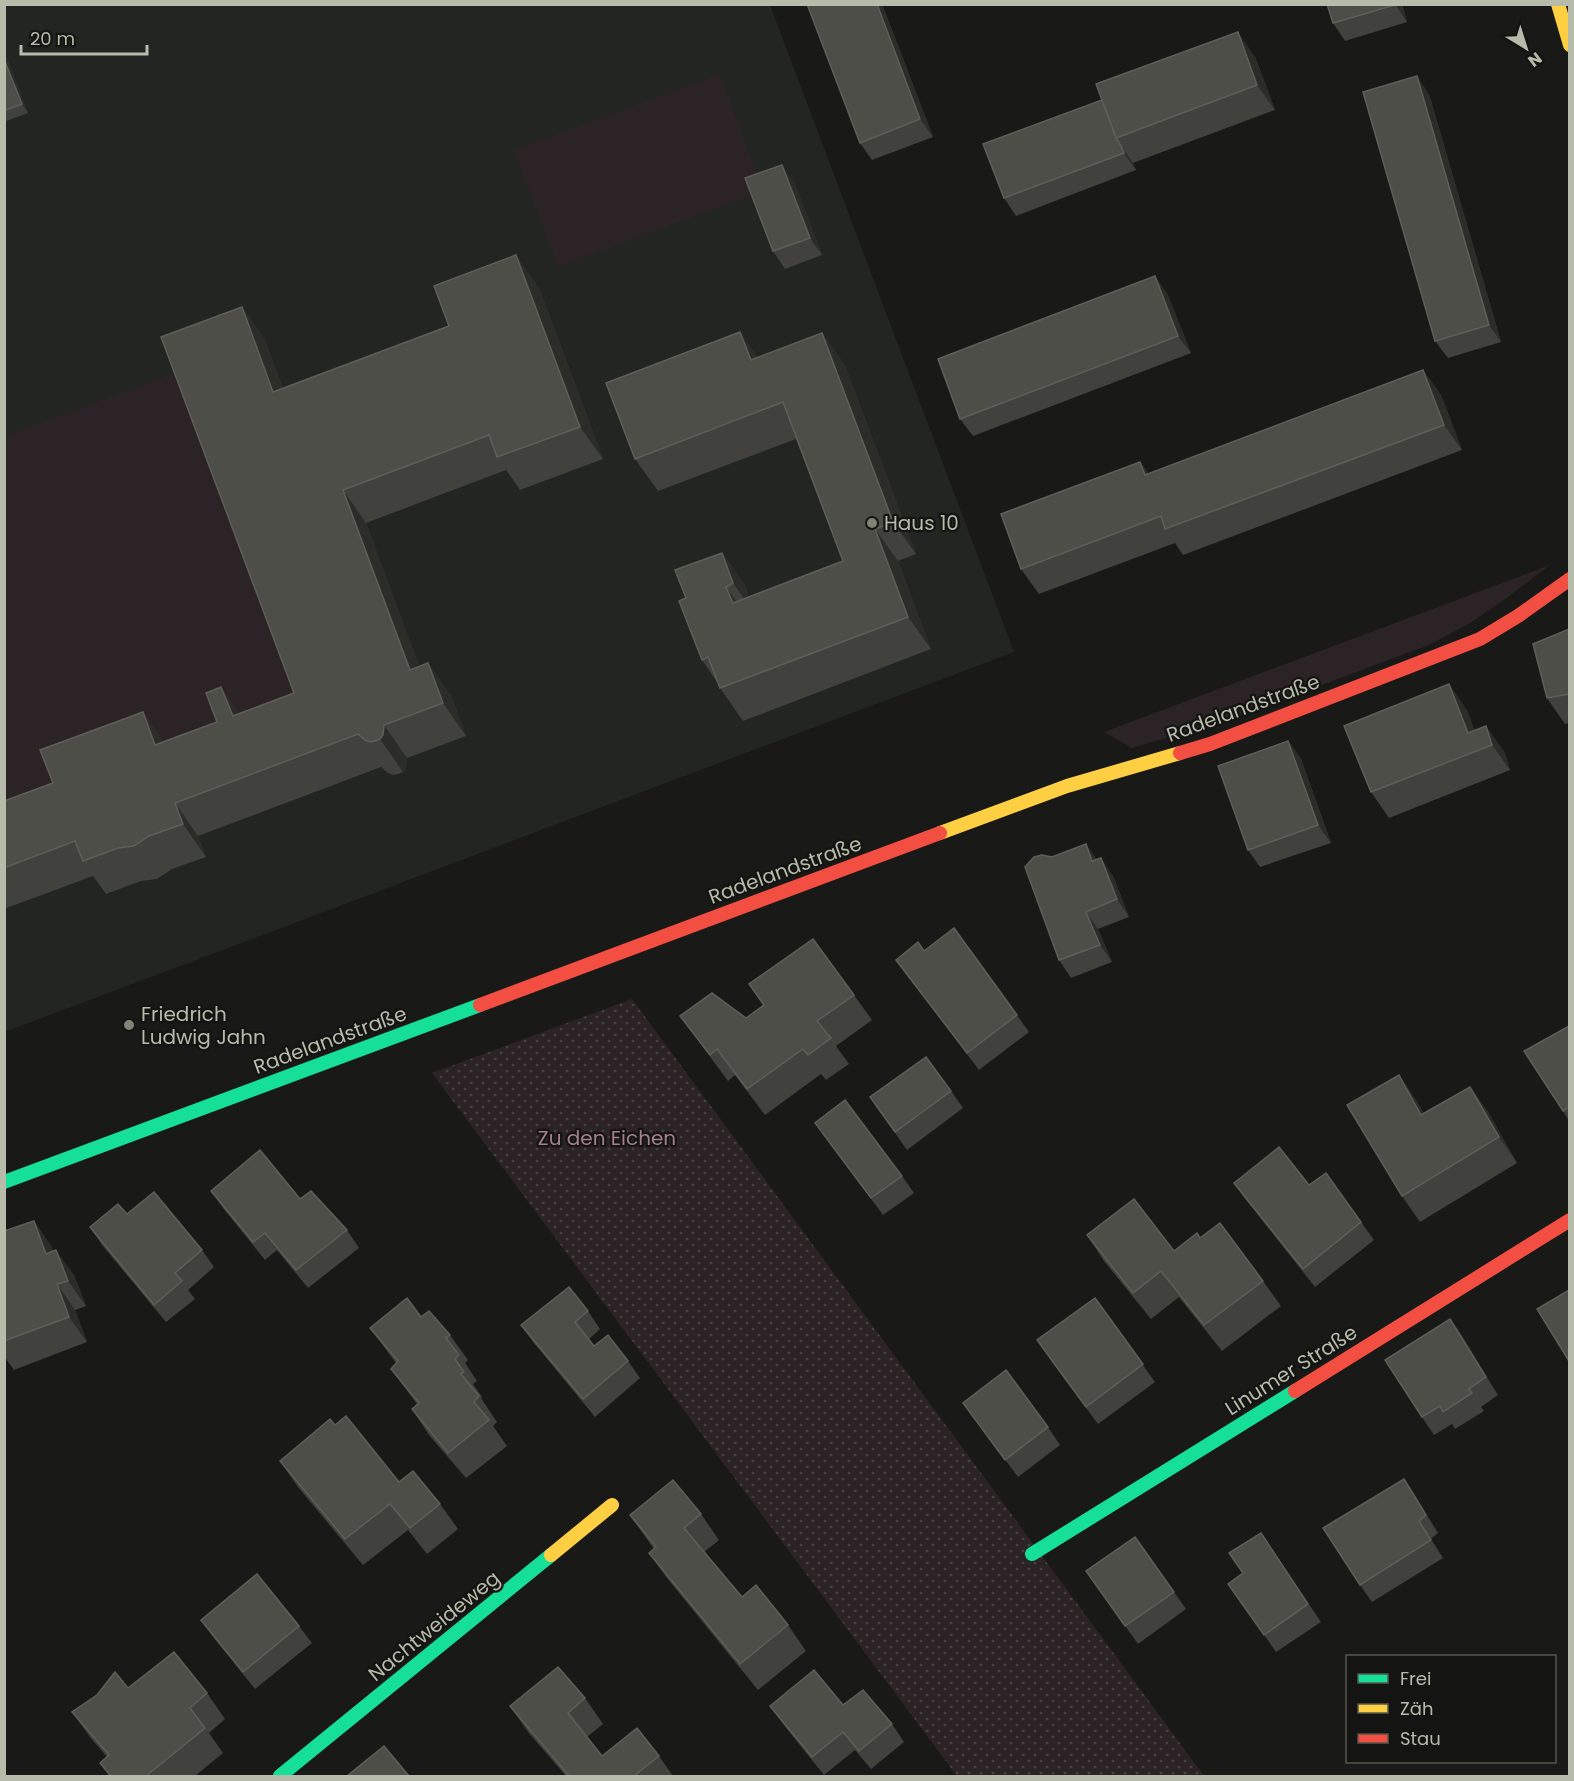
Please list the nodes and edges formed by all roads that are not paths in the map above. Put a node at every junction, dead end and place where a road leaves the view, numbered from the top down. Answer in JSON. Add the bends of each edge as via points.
{"nodes":[{"id":1,"x":1558,"y":4,"type":"edge"},
{"id":2,"x":1569,"y":45,"type":"edge"},
{"id":3,"x":1569,"y":579,"type":"edge"},
{"id":4,"x":4,"y":1182,"type":"edge"},
{"id":5,"x":1569,"y":1220,"type":"edge"},
{"id":6,"x":612,"y":1505,"type":"dead end"},
{"id":7,"x":1032,"y":1554,"type":"dead end"},
{"id":8,"x":280,"y":1776,"type":"edge"}],
"edges":[{"from":1,"to":2,"type":"street"},
{"from":3,"to":4,"type":"street","name":"Radelandstraße","via":[[1480,639],[1210,744],[1067,786]]},
{"from":5,"to":7,"type":"street","name":"Linumer Straße"},
{"from":6,"to":8,"type":"street","name":"Nachtweideweg"}]}
